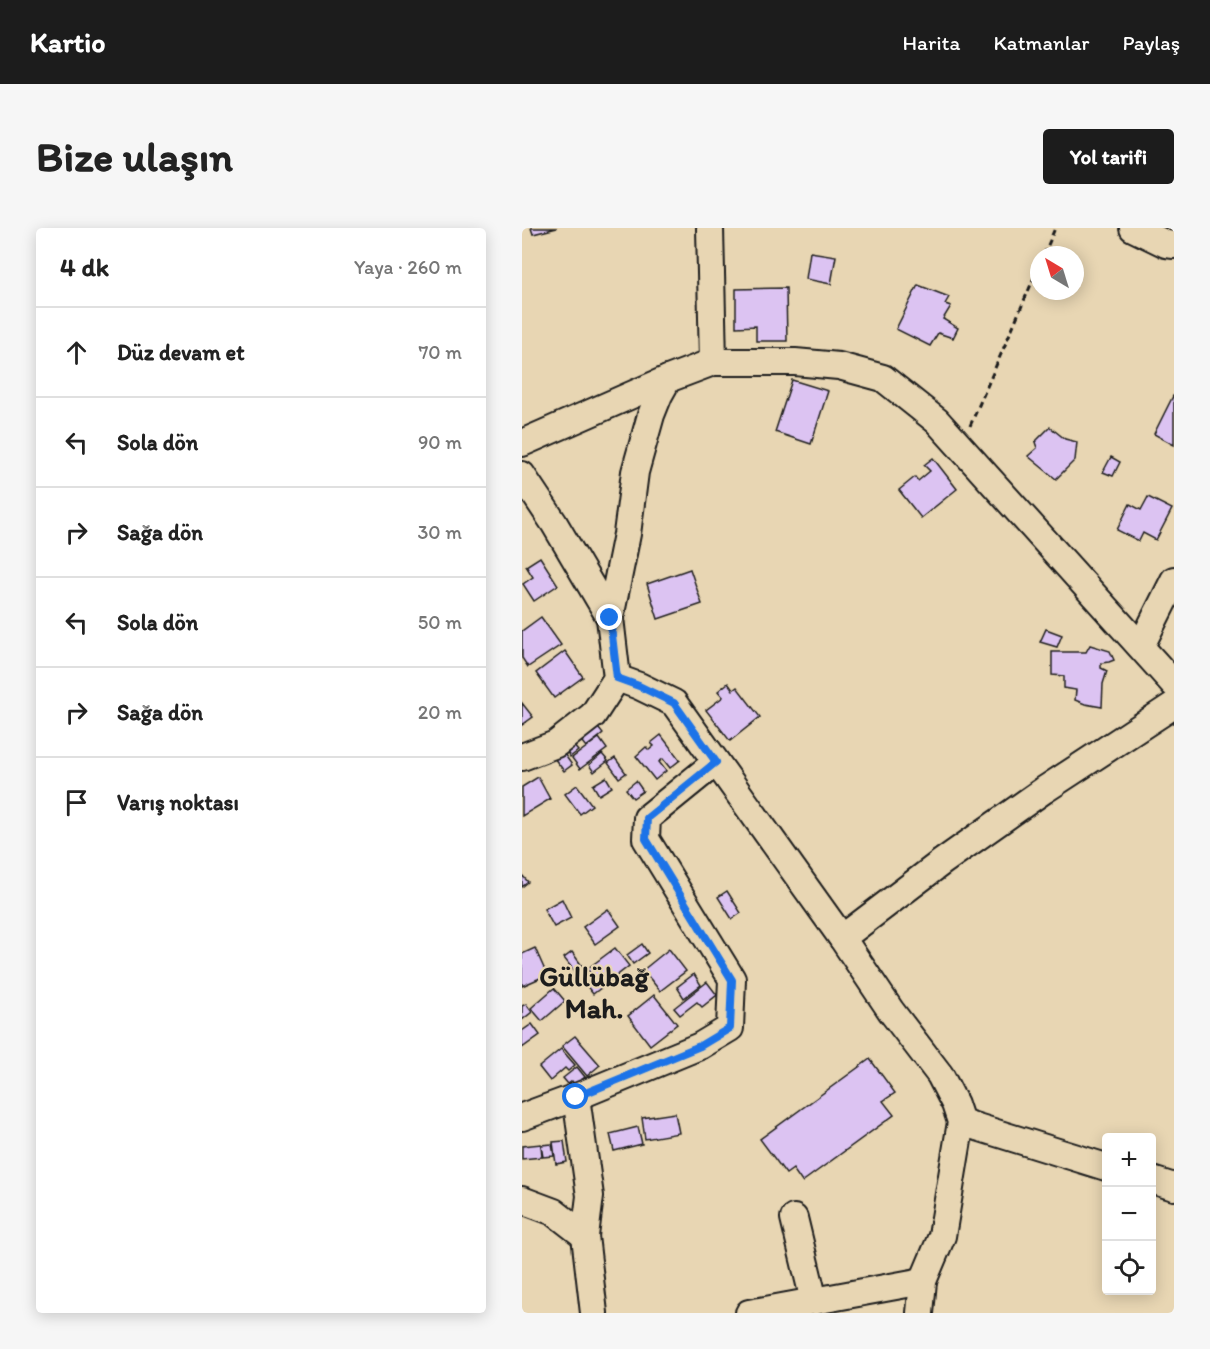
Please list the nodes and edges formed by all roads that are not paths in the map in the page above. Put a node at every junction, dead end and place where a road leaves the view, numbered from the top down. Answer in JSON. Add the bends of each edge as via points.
{"nodes":[{"id":1,"x":710,"y":228,"type":"edge"},
{"id":2,"x":1132,"y":228,"type":"edge"},
{"id":3,"x":1174,"y":245,"type":"edge"},
{"id":4,"x":713,"y":362,"type":"junction"},
{"id":5,"x":669,"y":379,"type":"junction"},
{"id":6,"x":522,"y":443,"type":"edge"},
{"id":7,"x":522,"y":475,"type":"edge"},
{"id":8,"x":1174,"y":580,"type":"edge"},
{"id":9,"x":610,"y":618,"type":"junction"},
{"id":10,"x":1140,"y":646,"type":"junction"},
{"id":11,"x":617,"y":678,"type":"junction"},
{"id":12,"x":1174,"y":684,"type":"edge"},
{"id":13,"x":1174,"y":705,"type":"edge"},
{"id":14,"x":522,"y":757,"type":"edge"},
{"id":15,"x":716,"y":762,"type":"junction"},
{"id":16,"x":842,"y":938,"type":"junction"},
{"id":17,"x":576,"y":1097,"type":"junction"},
{"id":18,"x":522,"y":1117,"type":"edge"},
{"id":19,"x":961,"y":1122,"type":"junction"},
{"id":20,"x":1102,"y":1165,"type":"edge"},
{"id":21,"x":1156,"y":1181,"type":"edge"},
{"id":22,"x":1174,"y":1187,"type":"edge"},
{"id":23,"x":522,"y":1200,"type":"edge"},
{"id":24,"x":794,"y":1218,"type":"dead end"},
{"id":25,"x":585,"y":1236,"type":"junction"},
{"id":26,"x":923,"y":1281,"type":"junction"},
{"id":27,"x":814,"y":1301,"type":"junction"},
{"id":28,"x":594,"y":1313,"type":"edge"},
{"id":29,"x":750,"y":1313,"type":"edge"},
{"id":30,"x":920,"y":1313,"type":"edge"}],
"edges":[{"from":1,"to":4,"type":"street"},
{"from":2,"to":3,"type":"street"},
{"from":4,"to":5,"type":"street"},
{"from":4,"to":10,"type":"street","via":[[839,366],[883,378],[938,422]]},
{"from":5,"to":6,"type":"street"},
{"from":5,"to":9,"type":"street","via":[[651,415],[635,472]]},
{"from":7,"to":9,"type":"street"},
{"from":8,"to":10,"type":"street"},
{"from":9,"to":11,"type":"street"},
{"from":10,"to":12,"type":"street"},
{"from":11,"to":14,"type":"street","via":[[593,715],[556,744]]},
{"from":11,"to":15,"type":"street","via":[[674,703]]},
{"from":13,"to":16,"type":"street","via":[[951,855]]},
{"from":15,"to":16,"type":"street"},
{"from":15,"to":17,"type":"street","via":[[647,818],[646,839],[732,980],[730,1028],[700,1046]]},
{"from":16,"to":19,"type":"street","via":[[940,1075]]},
{"from":17,"to":18,"type":"street"},
{"from":17,"to":25,"type":"street","via":[[590,1196]]},
{"from":19,"to":20,"type":"street"},
{"from":19,"to":26,"type":"street","via":[[942,1236]]},
{"from":21,"to":22,"type":"street"},
{"from":23,"to":25,"type":"street","via":[[554,1212]]},
{"from":24,"to":27,"type":"street"},
{"from":25,"to":28,"type":"street"},
{"from":26,"to":27,"type":"street"},
{"from":26,"to":30,"type":"street"},
{"from":27,"to":29,"type":"street"}]}
